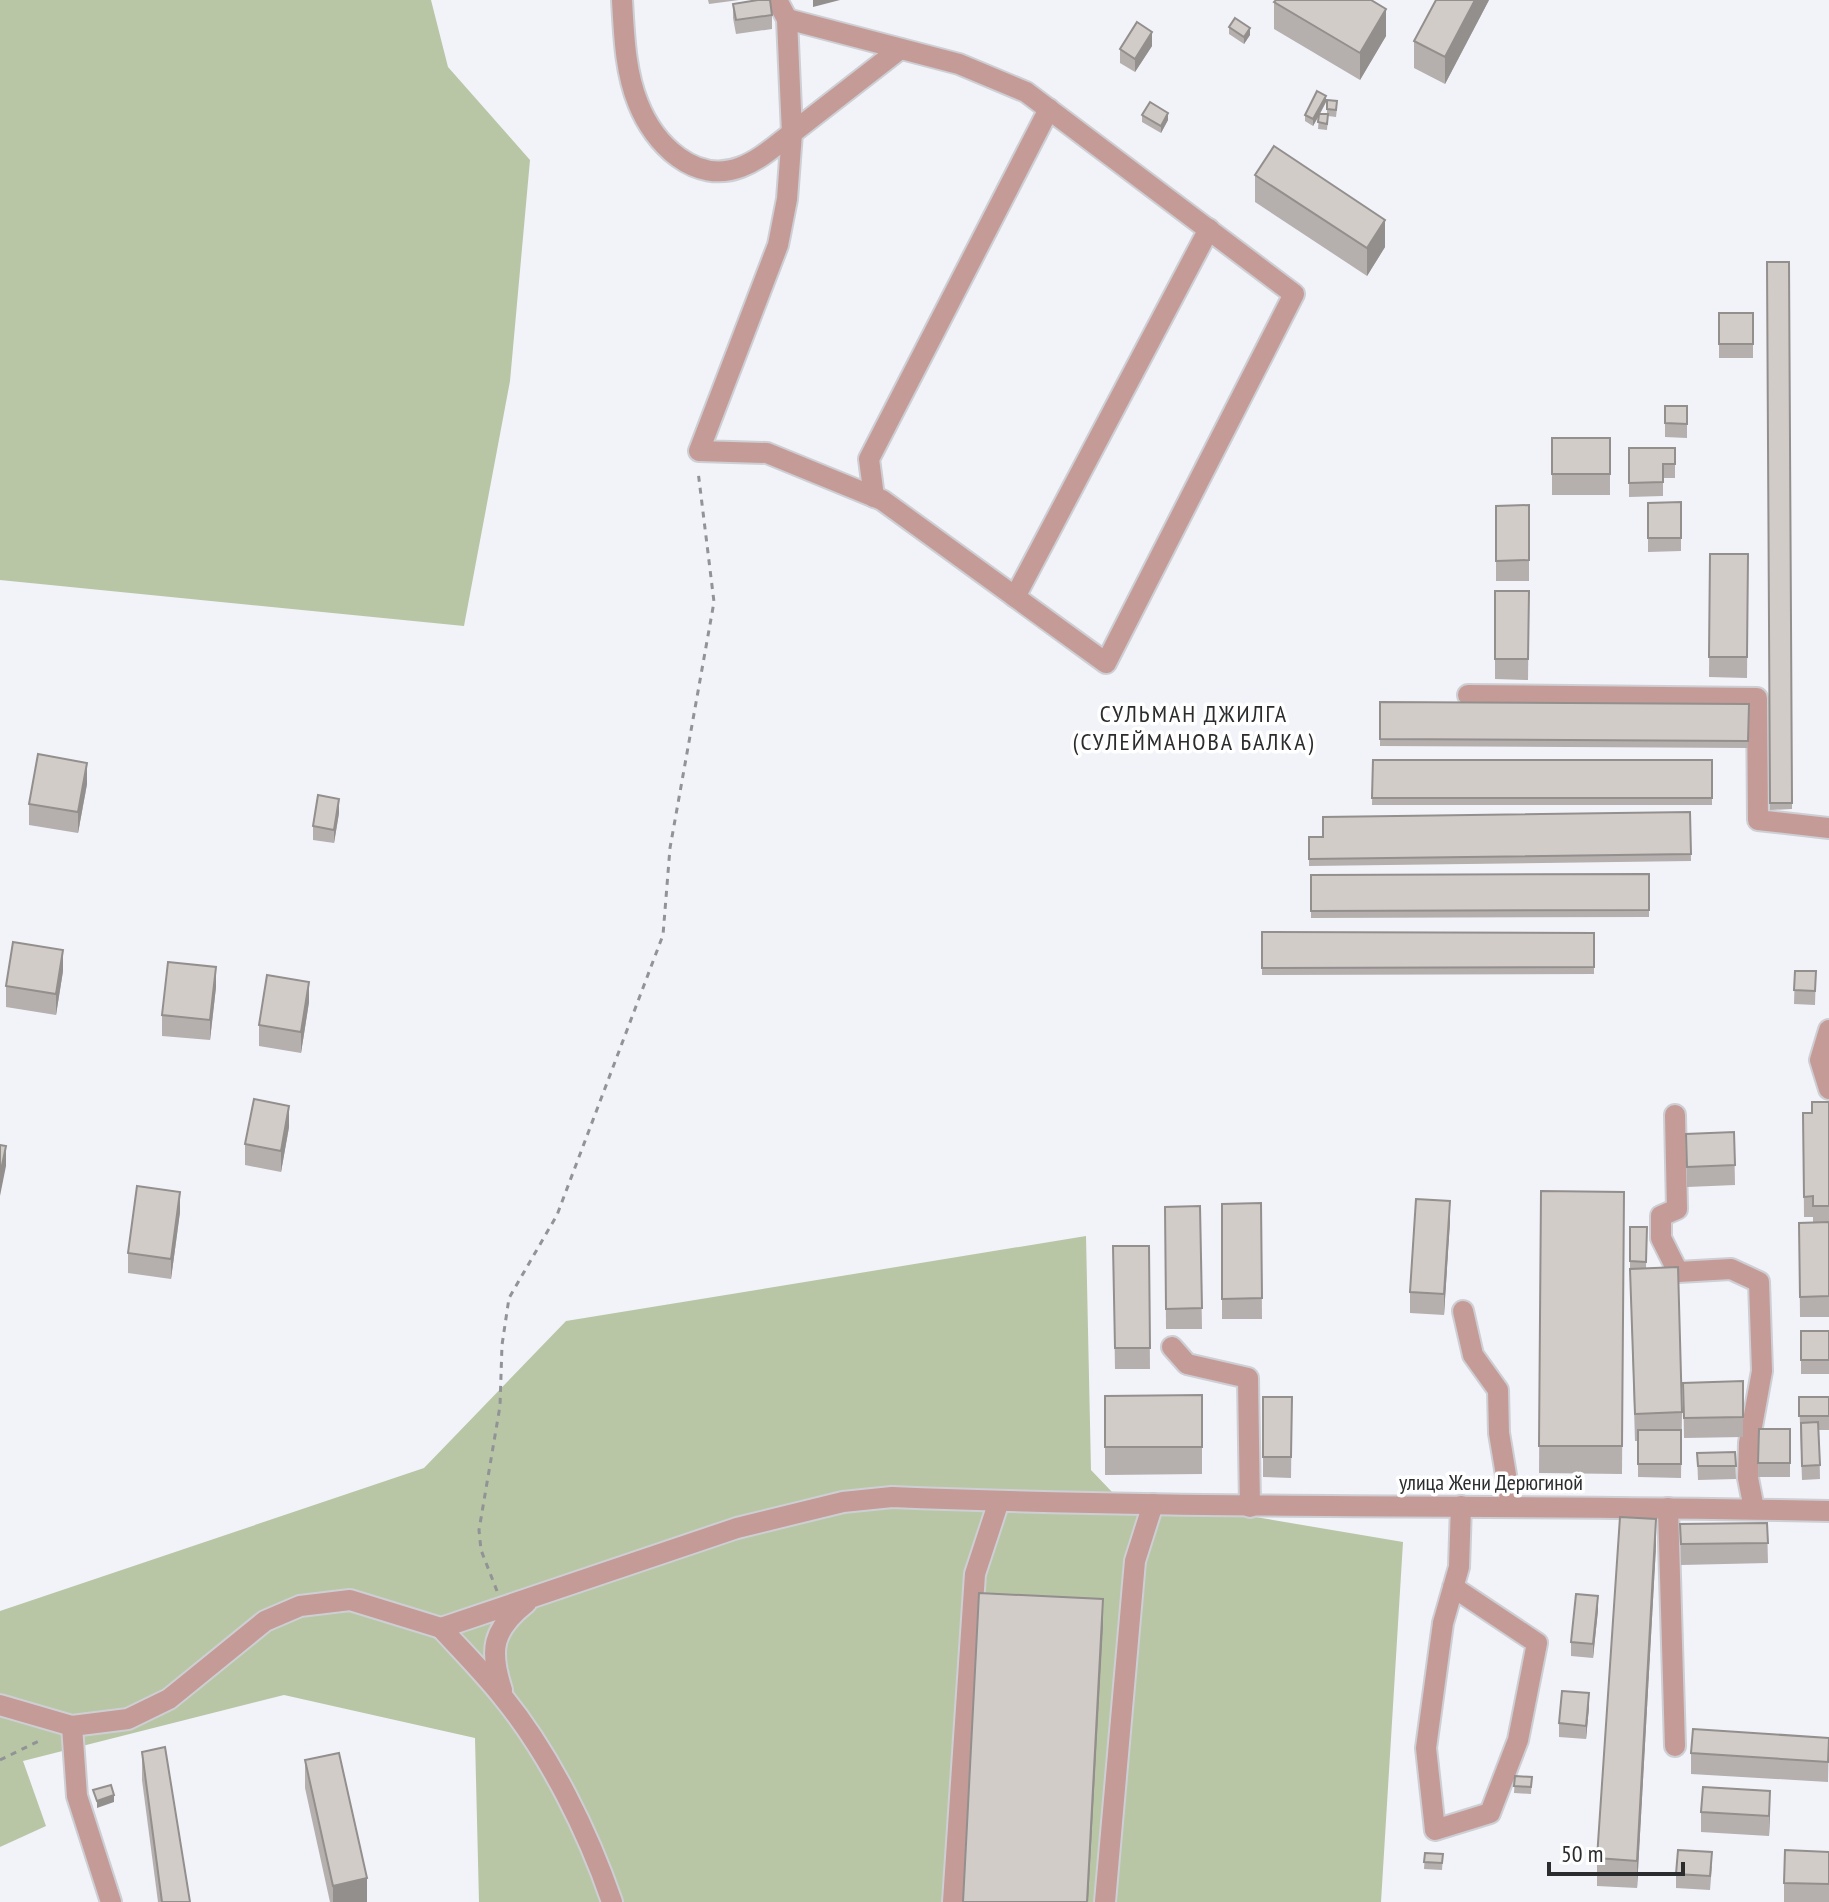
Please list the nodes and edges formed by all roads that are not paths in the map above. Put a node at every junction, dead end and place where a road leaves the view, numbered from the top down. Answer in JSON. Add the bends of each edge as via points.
{"nodes":[{"id":1,"x":622,"y":0,"type":"edge"},
{"id":2,"x":777,"y":0,"type":"edge"},
{"id":3,"x":787,"y":19,"type":"junction"},
{"id":4,"x":900,"y":49,"type":"junction"},
{"id":5,"x":1049,"y":109,"type":"junction"},
{"id":6,"x":792,"y":133,"type":"junction"},
{"id":7,"x":1209,"y":229,"type":"junction"},
{"id":8,"x":874,"y":497,"type":"junction"},
{"id":9,"x":1015,"y":597,"type":"junction"},
{"id":10,"x":1468,"y":695,"type":"dead end"},
{"id":11,"x":1829,"y":828,"type":"edge"},
{"id":12,"x":1829,"y":1030,"type":"edge"},
{"id":13,"x":1829,"y":1089,"type":"edge"},
{"id":14,"x":1675,"y":1115,"type":"dead end"},
{"id":15,"x":1463,"y":1311,"type":"dead end"},
{"id":16,"x":1172,"y":1347,"type":"dead end"},
{"id":17,"x":999,"y":1501,"type":"junction"},
{"id":18,"x":1153,"y":1504,"type":"junction"},
{"id":19,"x":1511,"y":1505,"type":"junction"},
{"id":20,"x":1461,"y":1506,"type":"junction"},
{"id":21,"x":1250,"y":1507,"type":"junction"},
{"id":22,"x":1668,"y":1508,"type":"junction"},
{"id":23,"x":1754,"y":1509,"type":"junction"},
{"id":24,"x":1829,"y":1511,"type":"edge"},
{"id":25,"x":1453,"y":1587,"type":"junction"},
{"id":26,"x":531,"y":1598,"type":"junction"},
{"id":27,"x":441,"y":1628,"type":"junction"},
{"id":28,"x":504,"y":1698,"type":"junction"},
{"id":29,"x":0,"y":1705,"type":"edge"},
{"id":30,"x":72,"y":1726,"type":"junction"},
{"id":31,"x":1675,"y":1746,"type":"dead end"},
{"id":32,"x":111,"y":1902,"type":"edge"},
{"id":33,"x":612,"y":1902,"type":"edge"},
{"id":34,"x":953,"y":1902,"type":"edge"},
{"id":35,"x":1105,"y":1902,"type":"edge"}],
"edges":[{"from":1,"to":6,"type":"street","via":[[628,67],[638,104],[665,147],[681,161],[711,171],[738,168]]},
{"from":2,"to":3,"type":"street"},
{"from":3,"to":4,"type":"street"},
{"from":3,"to":6,"type":"street"},
{"from":4,"to":5,"type":"street","via":[[986,75],[1026,92]]},
{"from":4,"to":6,"type":"street"},
{"from":5,"to":7,"type":"street"},
{"from":5,"to":8,"type":"street","via":[[869,459]]},
{"from":6,"to":8,"type":"street","via":[[778,245],[699,451],[767,453]]},
{"from":7,"to":9,"type":"street"},
{"from":7,"to":9,"type":"street","via":[[1294,294],[1106,663]]},
{"from":8,"to":9,"type":"street"},
{"from":10,"to":11,"type":"street","via":[[1757,698],[1758,820]]},
{"from":12,"to":13,"type":"street","via":[[1820,1060]]},
{"from":14,"to":23,"type":"street","via":[[1677,1209],[1661,1216],[1661,1238],[1678,1272],[1731,1269],[1759,1282],[1762,1371],[1748,1478]]},
{"from":15,"to":19,"type":"street","via":[[1473,1355],[1498,1390]]},
{"from":16,"to":21,"type":"street","via":[[1187,1364],[1248,1378]]},
{"from":17,"to":18,"type":"street","name":"улица Жени Дерюгиной"},
{"from":17,"to":26,"type":"street","name":"улица Жени Дерюгиной","via":[[892,1497],[843,1502],[737,1528]]},
{"from":17,"to":34,"type":"street","via":[[975,1574]]},
{"from":18,"to":21,"type":"street","name":"улица Жени Дерюгиной"},
{"from":18,"to":35,"type":"street","via":[[1135,1561]]},
{"from":19,"to":20,"type":"street","name":"улица Жени Дерюгиной"},
{"from":19,"to":22,"type":"street","name":"улица Жени Дерюгиной"},
{"from":20,"to":21,"type":"street","name":"улица Жени Дерюгиной"},
{"from":20,"to":25,"type":"street","via":[[1459,1567]]},
{"from":22,"to":23,"type":"street","name":"улица Жени Дерюгиной"},
{"from":22,"to":31,"type":"street"},
{"from":23,"to":24,"type":"street","name":"улица Жени Дерюгиной"},
{"from":25,"to":25,"type":"street","via":[[1537,1643],[1518,1740],[1490,1813],[1435,1830],[1426,1748]]},
{"from":26,"to":27,"type":"street","name":"улица Жени Дерюгиной"},
{"from":26,"to":28,"type":"street","via":[[509,1616],[496,1639],[494,1665]]},
{"from":27,"to":28,"type":"street"},
{"from":27,"to":30,"type":"street","via":[[350,1600],[300,1606],[265,1621],[169,1699],[128,1719]]},
{"from":28,"to":33,"type":"street","via":[[569,1804]]},
{"from":29,"to":30,"type":"street"},
{"from":30,"to":32,"type":"street","via":[[77,1796]]}]}
